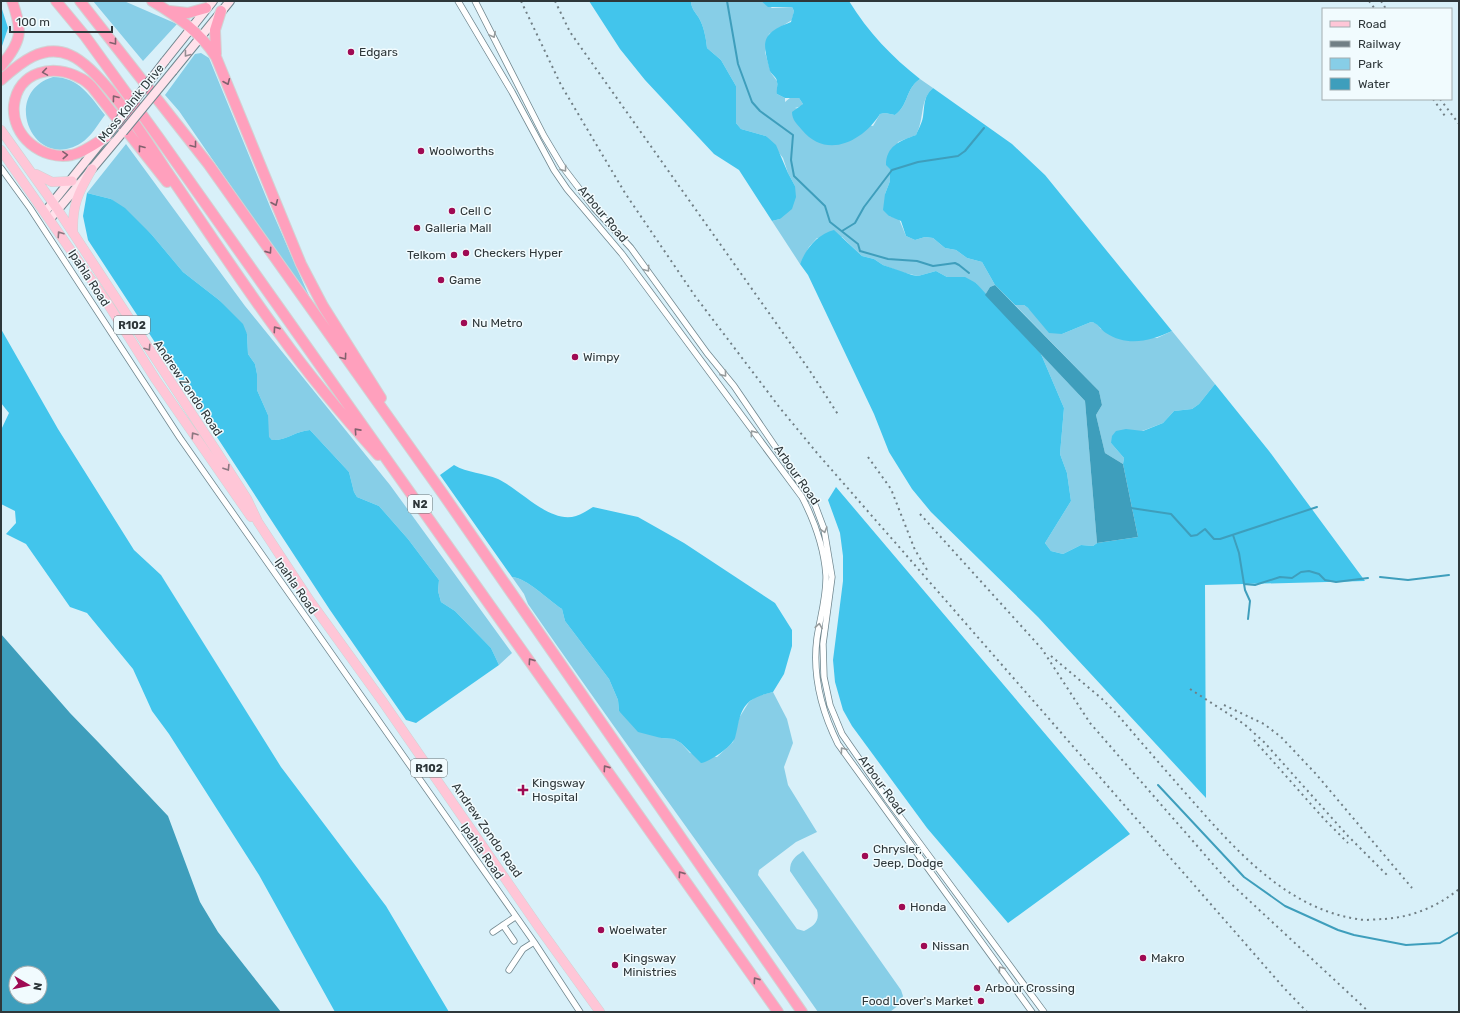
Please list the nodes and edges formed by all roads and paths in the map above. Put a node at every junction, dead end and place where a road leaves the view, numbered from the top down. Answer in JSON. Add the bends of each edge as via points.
{"nodes":[{"id":1,"x":12,"y":1,"type":"edge"},
{"id":2,"x":56,"y":1,"type":"edge"},
{"id":3,"x":80,"y":1,"type":"edge"},
{"id":4,"x":152,"y":1,"type":"edge"},
{"id":5,"x":230,"y":1,"type":"edge"},
{"id":6,"x":458,"y":1,"type":"edge"},
{"id":7,"x":475,"y":1,"type":"edge"},
{"id":8,"x":210,"y":5,"type":"edge"},
{"id":9,"x":168,"y":11,"type":"junction"},
{"id":10,"x":221,"y":11,"type":"junction"},
{"id":11,"x":190,"y":27,"type":"junction"},
{"id":12,"x":200,"y":37,"type":"junction"},
{"id":13,"x":216,"y":57,"type":"junction"},
{"id":14,"x":1,"y":66,"type":"edge"},
{"id":15,"x":1,"y":80,"type":"edge"},
{"id":16,"x":1,"y":130,"type":"edge"},
{"id":17,"x":107,"y":136,"type":"joint"},
{"id":18,"x":544,"y":136,"type":"junction"},
{"id":19,"x":537,"y":139,"type":"junction"},
{"id":20,"x":99,"y":143,"type":"junction"},
{"id":21,"x":1,"y":150,"type":"edge"},
{"id":22,"x":1,"y":168,"type":"edge"},
{"id":23,"x":92,"y":169,"type":"junction"},
{"id":24,"x":32,"y":171,"type":"junction"},
{"id":25,"x":72,"y":181,"type":"junction"},
{"id":26,"x":56,"y":206,"type":"junction"},
{"id":27,"x":48,"y":216,"type":"junction"},
{"id":28,"x":73,"y":234,"type":"junction"},
{"id":29,"x":233,"y":268,"type":"junction"},
{"id":30,"x":211,"y":452,"type":"junction"},
{"id":31,"x":197,"y":459,"type":"junction"},
{"id":32,"x":411,"y":491,"type":"junction"},
{"id":33,"x":443,"y":494,"type":"junction"},
{"id":34,"x":515,"y":917,"type":"junction"},
{"id":35,"x":503,"y":925,"type":"junction"},
{"id":36,"x":493,"y":932,"type":"dead end"},
{"id":37,"x":514,"y":941,"type":"dead end"},
{"id":38,"x":534,"y":942,"type":"junction"},
{"id":39,"x":509,"y":970,"type":"dead end"},
{"id":40,"x":580,"y":1012,"type":"edge"},
{"id":41,"x":600,"y":1012,"type":"edge"},
{"id":42,"x":778,"y":1012,"type":"edge"},
{"id":43,"x":802,"y":1012,"type":"edge"},
{"id":44,"x":1032,"y":1012,"type":"edge"},
{"id":45,"x":1044,"y":1012,"type":"edge"}],
"edges":[{"from":1,"to":14,"type":"highway","via":[[20,32],[18,42]]},
{"from":2,"to":32,"type":"highway","number":"N2","via":[[85,36],[159,138]]},
{"from":3,"to":33,"type":"highway","number":"N2","one_way":true,"via":[[209,165]]},
{"from":4,"to":9,"type":"highway"},
{"from":5,"to":10,"type":"main road","name":"Moss Kolnik Drive"},
{"from":6,"to":19,"type":"street","name":"Arbour Road"},
{"from":7,"to":18,"type":"street","name":"Arbour Road","one_way":true},
{"from":8,"to":9,"type":"highway","via":[[188,12]]},
{"from":8,"to":11,"type":"main road","name":"Moss Kolnik Drive"},
{"from":9,"to":11,"type":"highway"},
{"from":10,"to":12,"type":"main road","name":"Moss Kolnik Drive"},
{"from":10,"to":13,"type":"highway","via":[[214,38]]},
{"from":11,"to":12,"type":"highway"},
{"from":11,"to":17,"type":"main road","name":"Moss Kolnik Drive","bridge":true},
{"from":12,"to":13,"type":"highway"},
{"from":12,"to":23,"type":"main road","name":"Moss Kolnik Drive","one_way":true,"bridge":true},
{"from":13,"to":33,"type":"highway","one_way":true,"via":[[301,264],[323,306]]},
{"from":29,"to":15,"type":"highway","one_way":true,"via":[[131,120],[86,64],[68,54],[53,51],[41,53],[31,57]]},
{"from":16,"to":24,"type":"main road","name":"Andrew Zondo Road","number":"R102"},
{"from":17,"to":20,"type":"highway"},
{"from":18,"to":19,"type":"street"},
{"from":18,"to":45,"type":"street","name":"Arbour Road","one_way":true,"via":[[566,172],[594,208],[631,248],[734,386],[815,505],[824,529],[832,577],[824,644],[824,677],[830,705],[842,734]]},
{"from":44,"to":19,"type":"street","name":"Arbour Road","one_way":true,"via":[[838,744],[828,723],[820,695],[816,660],[826,577],[818,533],[802,498],[622,254],[567,189]]},
{"from":20,"to":25,"type":"main road","name":"Moss Kolnik Drive"},
{"from":29,"to":20,"type":"highway","one_way":true,"via":[[92,87],[80,78],[53,70],[29,77],[20,88],[14,106],[17,122],[22,135],[37,149],[53,155],[72,155]]},
{"from":21,"to":27,"type":"main road","name":"Andrew Zondo Road","number":"R102"},
{"from":22,"to":31,"type":"street","name":"Ipahla Road","via":[[30,208],[169,422]]},
{"from":23,"to":26,"type":"main road","name":"Moss Kolnik Drive"},
{"from":23,"to":28,"type":"main road","via":[[79,190],[75,204]]},
{"from":24,"to":25,"type":"main road","via":[[52,182]]},
{"from":24,"to":26,"type":"main road","name":"Andrew Zondo Road","number":"R102"},
{"from":25,"to":26,"type":"main road","name":"Moss Kolnik Drive"},
{"from":26,"to":27,"type":"main road","name":"Moss Kolnik Drive"},
{"from":26,"to":28,"type":"main road","name":"Andrew Zondo Road","number":"R102"},
{"from":30,"to":27,"type":"main road","name":"Andrew Zondo Road","number":"R102","one_way":true},
{"from":28,"to":30,"type":"main road","name":"Andrew Zondo Road","number":"R102","one_way":true},
{"from":32,"to":29,"type":"highway","one_way":true,"via":[[338,410],[280,336]]},
{"from":30,"to":31,"type":"street"},
{"from":30,"to":41,"type":"main road","name":"Andrew Zondo Road","number":"R102","via":[[248,512],[258,522],[310,601]]},
{"from":31,"to":34,"type":"street","name":"Ipahla Road"},
{"from":42,"to":32,"type":"highway","number":"N2","one_way":true},
{"from":33,"to":43,"type":"highway","number":"N2"},
{"from":34,"to":35,"type":"street"},
{"from":34,"to":38,"type":"street","name":"Ipahla Road"},
{"from":35,"to":36,"type":"street"},
{"from":35,"to":37,"type":"street"},
{"from":38,"to":39,"type":"street","via":[[523,949]]},
{"from":38,"to":40,"type":"street","name":"Ipahla Road"}]}
